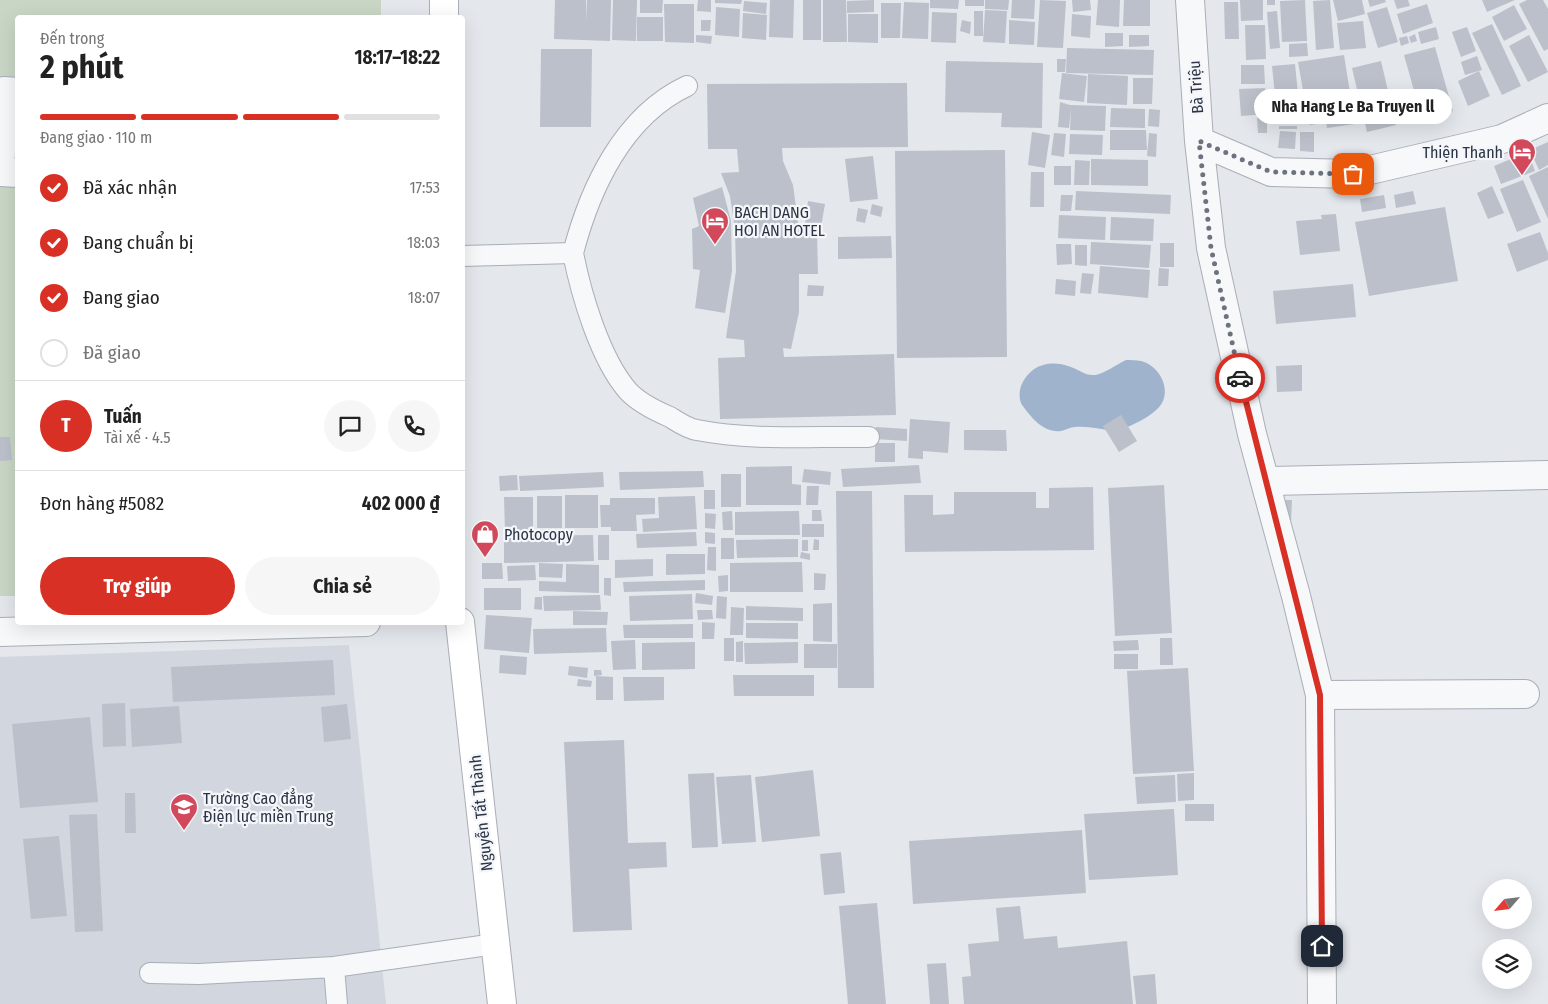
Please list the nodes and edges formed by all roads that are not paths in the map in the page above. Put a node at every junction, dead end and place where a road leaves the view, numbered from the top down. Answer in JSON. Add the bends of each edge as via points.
{"nodes":[{"id":1,"x":444,"y":0,"type":"edge"},
{"id":2,"x":1190,"y":0,"type":"edge"},
{"id":3,"x":444,"y":15,"type":"edge"},
{"id":4,"x":687,"y":86,"type":"dead end"},
{"id":5,"x":15,"y":92,"type":"edge"},
{"id":6,"x":1548,"y":118,"type":"edge"},
{"id":7,"x":1199,"y":141,"type":"junction"},
{"id":8,"x":15,"y":173,"type":"edge"},
{"id":9,"x":573,"y":254,"type":"junction"},
{"id":10,"x":465,"y":256,"type":"edge"},
{"id":11,"x":869,"y":436,"type":"dead end"},
{"id":12,"x":1548,"y":475,"type":"edge"},
{"id":13,"x":1265,"y":481,"type":"junction"},
{"id":14,"x":256,"y":625,"type":"edge"},
{"id":15,"x":460,"y":625,"type":"edge"},
{"id":16,"x":0,"y":632,"type":"edge"},
{"id":17,"x":1525,"y":694,"type":"dead end"},
{"id":18,"x":1320,"y":695,"type":"junction"},
{"id":19,"x":495,"y":944,"type":"junction"},
{"id":20,"x":334,"y":967,"type":"junction"},
{"id":21,"x":150,"y":973,"type":"dead end"},
{"id":22,"x":337,"y":1004,"type":"edge"},
{"id":23,"x":502,"y":1004,"type":"edge"},
{"id":24,"x":1322,"y":1004,"type":"edge"}],
"edges":[{"from":1,"to":3,"type":"main road"},
{"from":2,"to":7,"type":"street","name":"Bà Triệu"},
{"from":4,"to":9,"type":"lane","via":[[667,96],[639,120],[616,150],[581,223]]},
{"from":5,"to":8,"type":"street","via":[[4,91],[0,172]]},
{"from":6,"to":7,"type":"street","via":[[1502,139],[1353,174],[1271,172]]},
{"from":7,"to":13,"type":"street","name":"Bà Triệu","via":[[1211,248]]},
{"from":9,"to":10,"type":"lane"},
{"from":9,"to":11,"type":"lane","via":[[593,324],[614,370],[629,392],[656,410],[695,430],[758,436]]},
{"from":12,"to":13,"type":"street"},
{"from":13,"to":18,"type":"street","name":"Bà Triệu"},
{"from":14,"to":16,"type":"street"},
{"from":15,"to":19,"type":"main road","name":"Nguyễn Tất Thành"},
{"from":17,"to":18,"type":"street"},
{"from":18,"to":24,"type":"street","name":"Bà Triệu"},
{"from":19,"to":20,"type":"lane"},
{"from":19,"to":23,"type":"main road","name":"Nguyễn Tất Thành"},
{"from":20,"to":21,"type":"lane","via":[[199,974]]},
{"from":20,"to":22,"type":"lane"}]}
